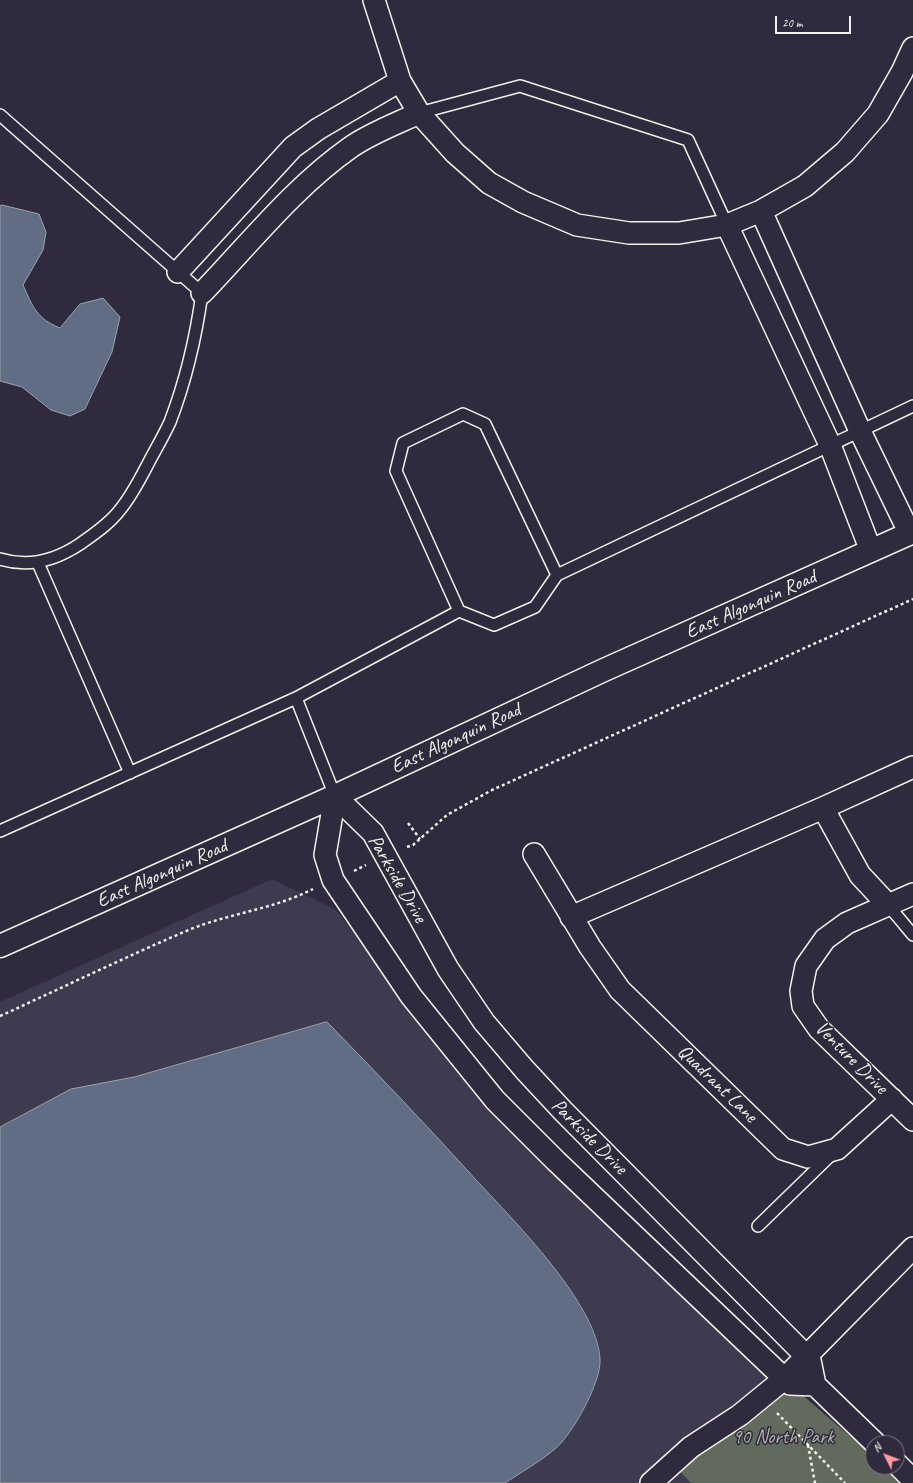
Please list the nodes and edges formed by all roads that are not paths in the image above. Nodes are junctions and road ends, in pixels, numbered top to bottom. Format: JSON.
{"nodes":[{"id":1,"x":374,"y":0,"type":"edge"},
{"id":2,"x":913,"y":48,"type":"edge"},
{"id":3,"x":400,"y":81,"type":"junction"},
{"id":4,"x":419,"y":113,"type":"junction"},
{"id":5,"x":0,"y":115,"type":"edge"},
{"id":6,"x":761,"y":211,"type":"junction"},
{"id":7,"x":727,"y":225,"type":"junction"},
{"id":8,"x":178,"y":272,"type":"junction"},
{"id":9,"x":202,"y":293,"type":"junction"},
{"id":10,"x":913,"y":406,"type":"edge"},
{"id":11,"x":860,"y":432,"type":"junction"},
{"id":12,"x":830,"y":445,"type":"junction"},
{"id":13,"x":911,"y":533,"type":"edge"},
{"id":14,"x":871,"y":551,"type":"junction"},
{"id":15,"x":0,"y":559,"type":"edge"},
{"id":16,"x":38,"y":563,"type":"junction"},
{"id":17,"x":557,"y":575,"type":"junction"},
{"id":18,"x":459,"y":611,"type":"junction"},
{"id":19,"x":296,"y":698,"type":"junction"},
{"id":20,"x":913,"y":767,"type":"edge"},
{"id":21,"x":130,"y":773,"type":"junction"},
{"id":22,"x":335,"y":796,"type":"junction"},
{"id":23,"x":823,"y":808,"type":"junction"},
{"id":24,"x":0,"y":831,"type":"edge"},
{"id":25,"x":534,"y":854,"type":"dead end"},
{"id":26,"x":913,"y":894,"type":"edge"},
{"id":27,"x":888,"y":905,"type":"junction"},
{"id":28,"x":571,"y":917,"type":"junction"},
{"id":29,"x":913,"y":935,"type":"edge"},
{"id":30,"x":0,"y":946,"type":"edge"},
{"id":31,"x":892,"y":1099,"type":"junction"},
{"id":32,"x":913,"y":1120,"type":"edge"},
{"id":33,"x":837,"y":1149,"type":"junction"},
{"id":34,"x":758,"y":1226,"type":"dead end"},
{"id":35,"x":913,"y":1248,"type":"edge"},
{"id":36,"x":807,"y":1356,"type":"junction"},
{"id":37,"x":784,"y":1379,"type":"junction"},
{"id":38,"x":815,"y":1385,"type":"junction"},
{"id":39,"x":867,"y":1435,"type":"edge"},
{"id":40,"x":905,"y":1472,"type":"edge"},
{"id":41,"x":913,"y":1480,"type":"edge"},
{"id":42,"x":651,"y":1483,"type":"edge"}],
"edges":[{"from":1,"to":3,"type":"street"},
{"from":2,"to":6,"type":"street"},
{"from":3,"to":4,"type":"street"},
{"from":3,"to":8,"type":"street"},
{"from":4,"to":7,"type":"street"},
{"from":4,"to":7,"type":"lane"},
{"from":4,"to":9,"type":"street"},
{"from":5,"to":8,"type":"lane"},
{"from":6,"to":7,"type":"street"},
{"from":6,"to":11,"type":"street"},
{"from":7,"to":12,"type":"street"},
{"from":8,"to":9,"type":"lane"},
{"from":9,"to":16,"type":"lane"},
{"from":10,"to":11,"type":"lane"},
{"from":11,"to":12,"type":"lane"},
{"from":11,"to":13,"type":"street"},
{"from":12,"to":14,"type":"street"},
{"from":12,"to":17,"type":"lane"},
{"from":13,"to":14,"type":"main road","name":"East Algonquin Road"},
{"from":14,"to":22,"type":"main road","name":"East Algonquin Road"},
{"from":15,"to":16,"type":"lane"},
{"from":16,"to":21,"type":"lane"},
{"from":17,"to":18,"type":"lane"},
{"from":17,"to":18,"type":"lane"},
{"from":18,"to":19,"type":"lane"},
{"from":19,"to":21,"type":"lane"},
{"from":19,"to":22,"type":"lane"},
{"from":20,"to":23,"type":"street"},
{"from":21,"to":24,"type":"lane"},
{"from":22,"to":30,"type":"main road","name":"East Algonquin Road"},
{"from":22,"to":36,"type":"street","name":"Parkside Drive"},
{"from":22,"to":37,"type":"street","name":"Parkside Drive"},
{"from":23,"to":27,"type":"street"},
{"from":23,"to":28,"type":"street"},
{"from":25,"to":28,"type":"street","name":"Quadrant Lane"},
{"from":26,"to":27,"type":"street"},
{"from":27,"to":29,"type":"lane"},
{"from":27,"to":31,"type":"street","name":"Venture Drive"},
{"from":28,"to":33,"type":"street","name":"Quadrant Lane"},
{"from":31,"to":32,"type":"street","name":"Venture Drive"},
{"from":31,"to":33,"type":"street","name":"Quadrant Lane"},
{"from":33,"to":34,"type":"lane"},
{"from":35,"to":36,"type":"street"},
{"from":36,"to":37,"type":"street"},
{"from":36,"to":38,"type":"street","name":"Parkside Drive"},
{"from":37,"to":38,"type":"street"},
{"from":37,"to":42,"type":"street"},
{"from":38,"to":39,"type":"street"},
{"from":40,"to":41,"type":"street"}]}
